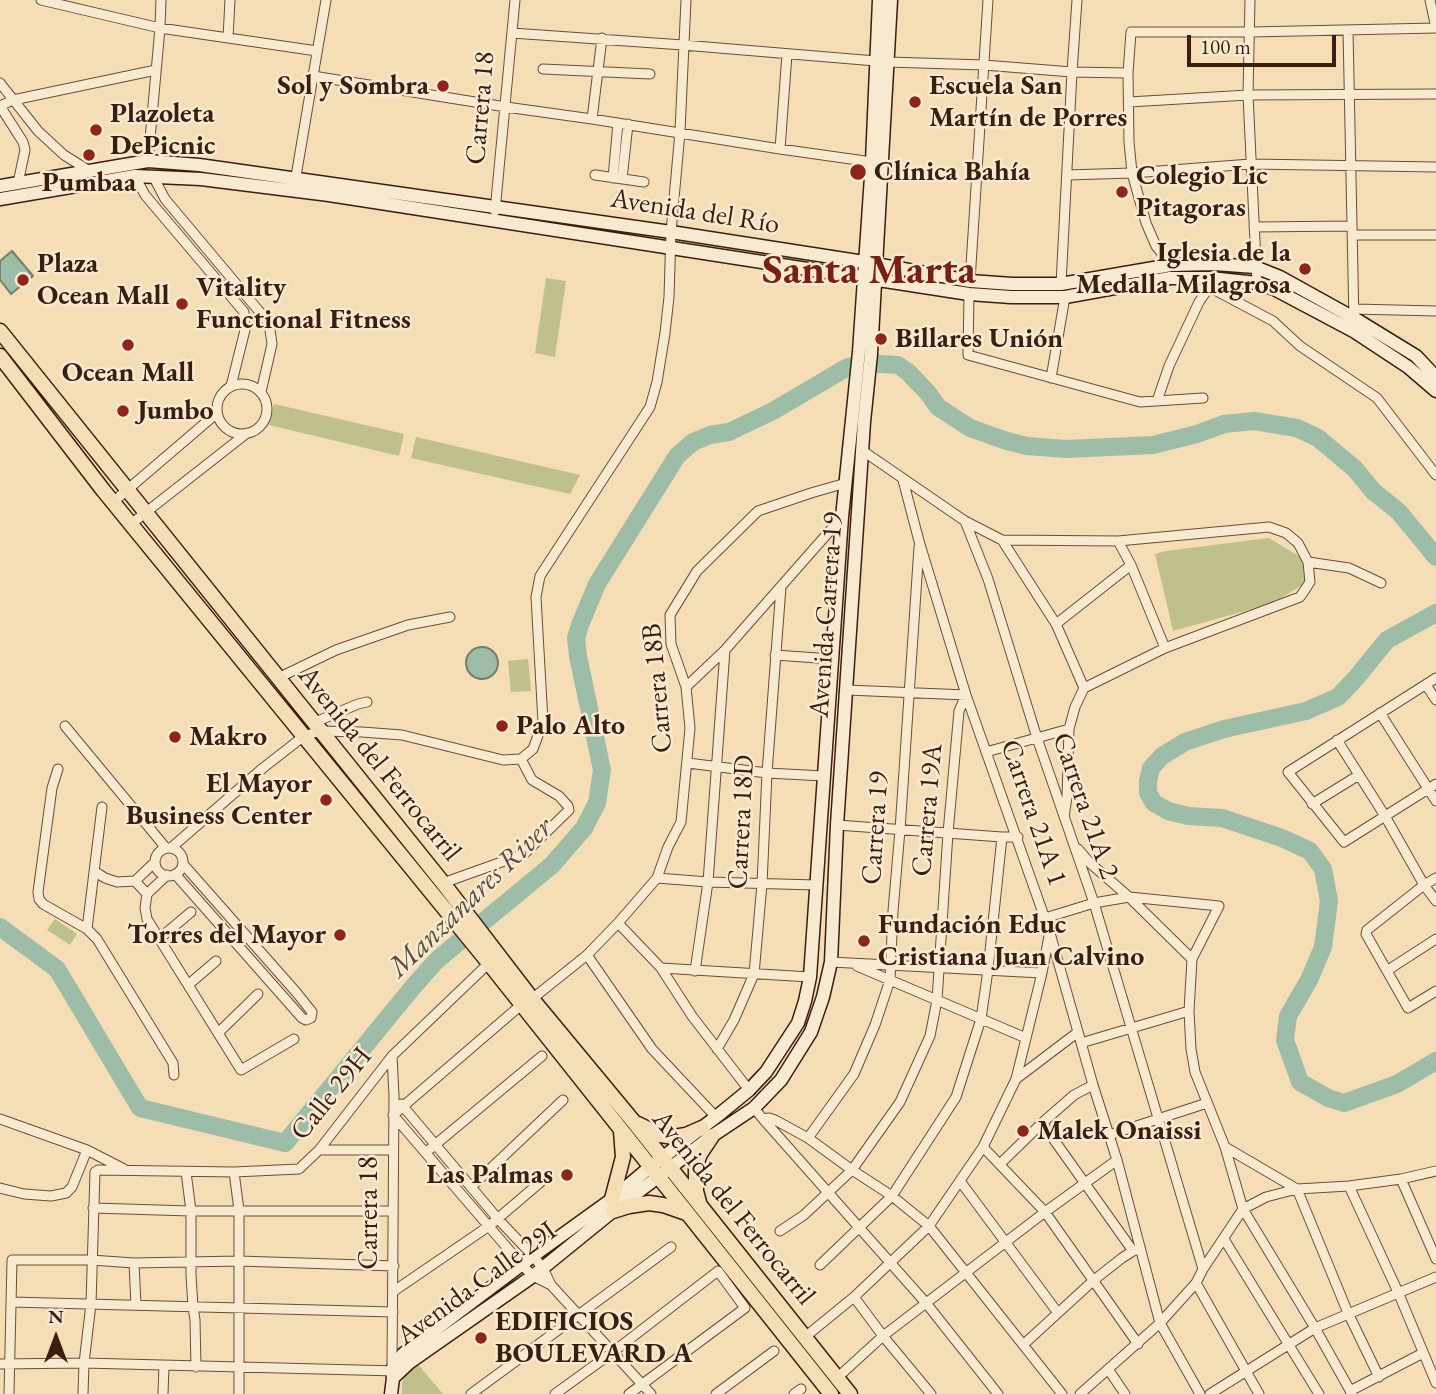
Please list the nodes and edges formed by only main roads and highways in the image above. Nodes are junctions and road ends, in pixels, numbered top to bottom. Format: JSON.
{"nodes":[{"id":1,"x":880,"y":0,"type":"edge"},
{"id":2,"x":891,"y":0,"type":"edge"},
{"id":3,"x":882,"y":62,"type":"junction"},
{"id":4,"x":295,"y":184,"type":"junction"},
{"id":5,"x":0,"y":186,"type":"edge"},
{"id":6,"x":0,"y":199,"type":"edge"},
{"id":7,"x":495,"y":213,"type":"junction"},
{"id":8,"x":870,"y":271,"type":"junction"},
{"id":9,"x":1063,"y":291,"type":"junction"},
{"id":10,"x":0,"y":331,"type":"edge"},
{"id":11,"x":0,"y":356,"type":"edge"},
{"id":12,"x":1436,"y":377,"type":"edge"},
{"id":13,"x":1436,"y":391,"type":"edge"},
{"id":14,"x":858,"y":422,"type":"junction"},
{"id":15,"x":489,"y":958,"type":"junction"},
{"id":16,"x":526,"y":1002,"type":"junction"},
{"id":17,"x":633,"y":1121,"type":"junction"},
{"id":18,"x":621,"y":1131,"type":"junction"},
{"id":19,"x":707,"y":1132,"type":"junction"},
{"id":20,"x":667,"y":1164,"type":"junction"},
{"id":21,"x":654,"y":1173,"type":"junction"},
{"id":22,"x":613,"y":1205,"type":"junction"},
{"id":23,"x":694,"y":1210,"type":"junction"},
{"id":24,"x":395,"y":1373,"type":"junction"},
{"id":25,"x":391,"y":1394,"type":"edge"},
{"id":26,"x":831,"y":1394,"type":"edge"},
{"id":27,"x":850,"y":1394,"type":"edge"}],
"edges":[{"from":1,"to":3,"type":"main road","name":"Avenida Carrera 19"},
{"from":2,"to":3,"type":"main road","name":"Avenida Carrera 19"},
{"from":3,"to":8,"type":"main road","name":"Avenida Carrera 19"},
{"from":3,"to":8,"type":"main road","name":"Avenida Carrera 19"},
{"from":4,"to":5,"type":"main road","name":"Avenida del Río"},
{"from":4,"to":6,"type":"main road","name":"Avenida del Río"},
{"from":4,"to":7,"type":"main road","name":"Avenida del Río"},
{"from":7,"to":8,"type":"main road","name":"Avenida del Río"},
{"from":7,"to":8,"type":"main road","name":"Avenida del Río"},
{"from":8,"to":9,"type":"main road","name":"Avenida del Río"},
{"from":8,"to":14,"type":"main road","name":"Avenida Carrera 19"},
{"from":9,"to":12,"type":"main road","name":"Avenida del Río"},
{"from":9,"to":13,"type":"main road","name":"Avenida del Río"},
{"from":10,"to":15,"type":"main road","name":"Avenida del Ferrocarril"},
{"from":11,"to":15,"type":"main road","name":"Avenida del Ferrocarril"},
{"from":14,"to":19,"type":"main road","name":"Avenida Carrera 19"},
{"from":14,"to":19,"type":"main road","name":"Avenida Carrera 19"},
{"from":15,"to":16,"type":"main road","name":"Avenida del Ferrocarril"},
{"from":16,"to":17,"type":"main road","name":"Avenida del Ferrocarril"},
{"from":16,"to":18,"type":"main road","name":"Avenida del Ferrocarril"},
{"from":17,"to":19,"type":"main road"},
{"from":17,"to":20,"type":"main road","name":"Avenida del Ferrocarril"},
{"from":18,"to":21,"type":"main road","name":"Avenida del Ferrocarril"},
{"from":18,"to":22,"type":"main road"},
{"from":19,"to":20,"type":"main road","name":"Avenida Carrera 19"},
{"from":19,"to":23,"type":"main road"},
{"from":20,"to":21,"type":"main road","name":"Avenida Calle 29I"},
{"from":20,"to":23,"type":"main road","name":"Avenida del Ferrocarril"},
{"from":21,"to":22,"type":"main road","name":"Avenida Calle 29I"},
{"from":21,"to":23,"type":"main road","name":"Avenida del Ferrocarril"},
{"from":22,"to":23,"type":"main road"},
{"from":22,"to":24,"type":"main road","name":"Avenida Calle 29I"},
{"from":22,"to":24,"type":"main road","name":"Avenida Calle 29I"},
{"from":23,"to":26,"type":"main road","name":"Avenida del Ferrocarril"},
{"from":23,"to":27,"type":"main road","name":"Avenida del Ferrocarril"},
{"from":24,"to":25,"type":"main road","name":"Carrera 18"}]}
